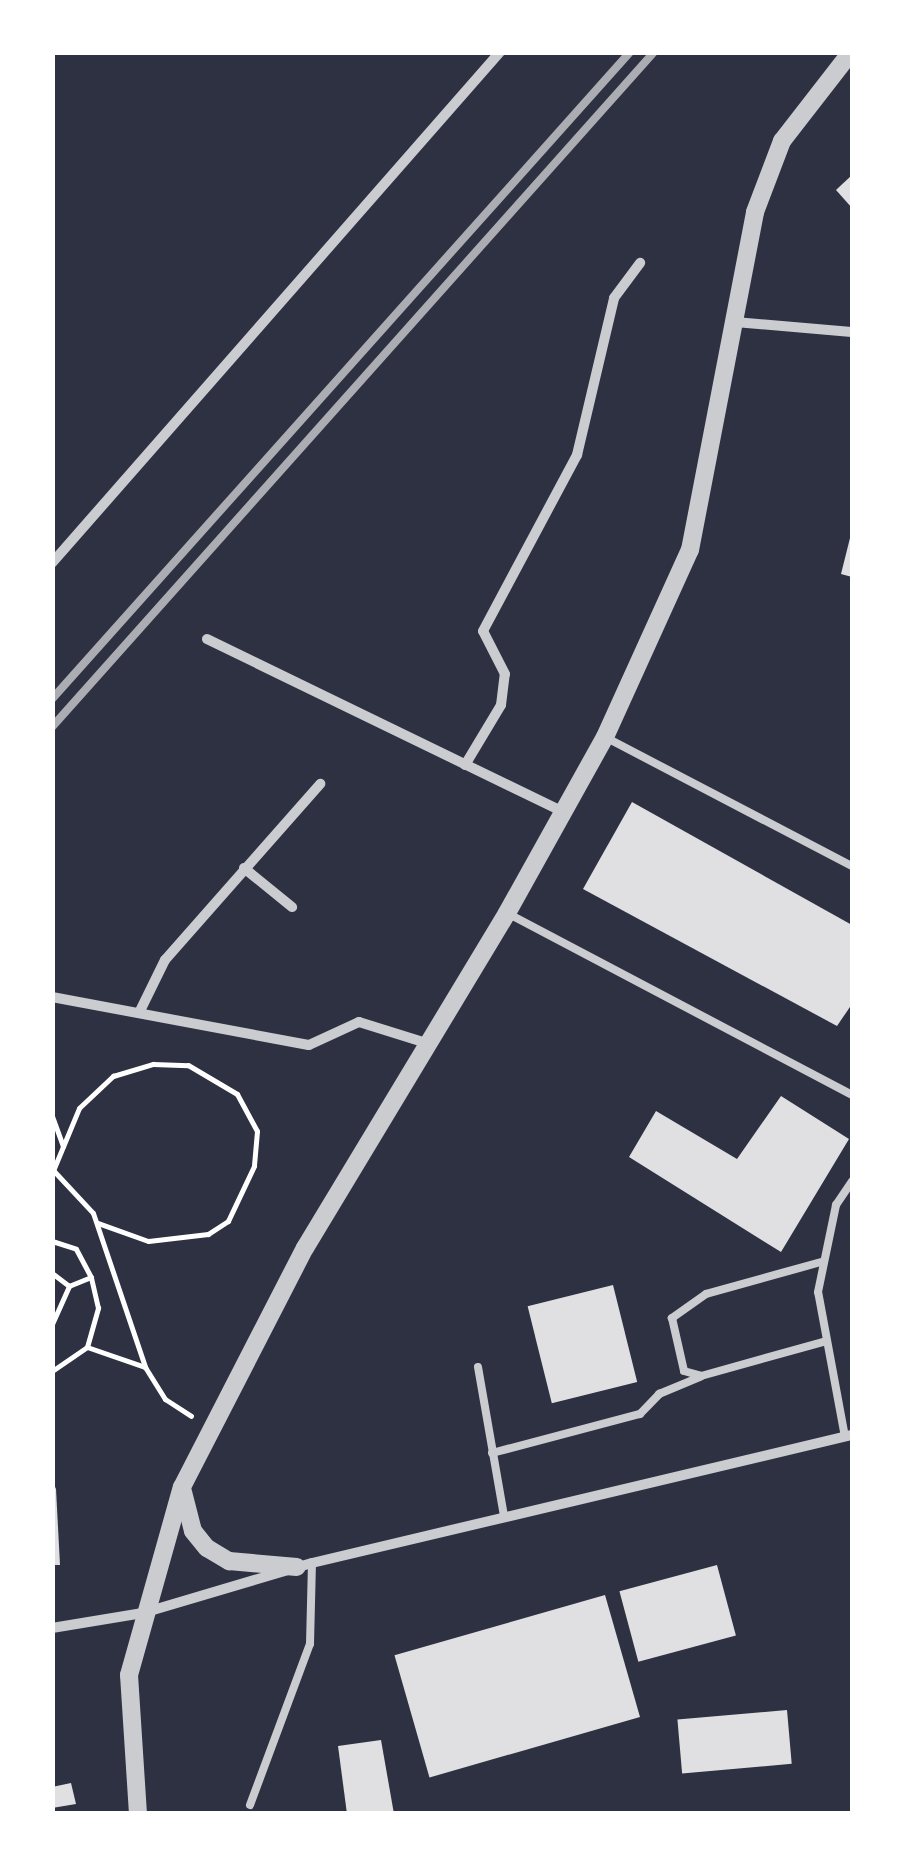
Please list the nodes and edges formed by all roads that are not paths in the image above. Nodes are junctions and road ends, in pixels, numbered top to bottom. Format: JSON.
{"nodes":[{"id":1,"x":500,"y":52,"type":"edge"},
{"id":2,"x":850,"y":52,"type":"edge"},
{"id":3,"x":640,"y":263,"type":"dead end"},
{"id":4,"x":735,"y":322,"type":"junction"},
{"id":5,"x":852,"y":332,"type":"edge"},
{"id":6,"x":52,"y":563,"type":"edge"},
{"id":7,"x":207,"y":639,"type":"dead end"},
{"id":8,"x":605,"y":737,"type":"junction"},
{"id":9,"x":464,"y":765,"type":"junction"},
{"id":10,"x":320,"y":784,"type":"dead end"},
{"id":11,"x":562,"y":811,"type":"junction"},
{"id":12,"x":852,"y":866,"type":"edge"},
{"id":13,"x":244,"y":868,"type":"junction"},
{"id":14,"x":292,"y":907,"type":"dead end"},
{"id":15,"x":508,"y":914,"type":"junction"},
{"id":16,"x":52,"y":998,"type":"edge"},
{"id":17,"x":139,"y":1013,"type":"junction"},
{"id":18,"x":429,"y":1045,"type":"junction"},
{"id":19,"x":852,"y":1095,"type":"edge"},
{"id":20,"x":852,"y":1181,"type":"edge"},
{"id":21,"x":821,"y":1262,"type":"junction"},
{"id":22,"x":826,"y":1340,"type":"junction"},
{"id":23,"x":478,"y":1367,"type":"dead end"},
{"id":24,"x":702,"y":1376,"type":"junction"},
{"id":25,"x":849,"y":1436,"type":"edge"},
{"id":26,"x":492,"y":1453,"type":"junction"},
{"id":27,"x":182,"y":1487,"type":"junction"},
{"id":28,"x":504,"y":1516,"type":"junction"},
{"id":29,"x":304,"y":1565,"type":"junction"},
{"id":30,"x":143,"y":1613,"type":"junction"},
{"id":31,"x":52,"y":1628,"type":"edge"},
{"id":32,"x":250,"y":1805,"type":"dead end"},
{"id":33,"x":138,"y":1814,"type":"edge"}],
"edges":[{"from":1,"to":6,"type":"street"},
{"from":2,"to":4,"type":"street"},
{"from":3,"to":9,"type":"street"},
{"from":4,"to":5,"type":"street"},
{"from":4,"to":8,"type":"street"},
{"from":7,"to":9,"type":"street"},
{"from":8,"to":11,"type":"street"},
{"from":8,"to":12,"type":"lane"},
{"from":9,"to":11,"type":"street"},
{"from":10,"to":13,"type":"street"},
{"from":11,"to":15,"type":"street"},
{"from":13,"to":14,"type":"street"},
{"from":13,"to":17,"type":"street"},
{"from":15,"to":18,"type":"street"},
{"from":15,"to":19,"type":"lane"},
{"from":16,"to":17,"type":"street"},
{"from":17,"to":18,"type":"street"},
{"from":18,"to":27,"type":"street"},
{"from":20,"to":21,"type":"lane"},
{"from":21,"to":22,"type":"lane"},
{"from":21,"to":24,"type":"lane"},
{"from":22,"to":24,"type":"lane"},
{"from":22,"to":25,"type":"lane"},
{"from":23,"to":26,"type":"lane"},
{"from":24,"to":26,"type":"lane"},
{"from":25,"to":28,"type":"street"},
{"from":26,"to":28,"type":"lane"},
{"from":27,"to":29,"type":"street"},
{"from":27,"to":30,"type":"street"},
{"from":28,"to":29,"type":"street"},
{"from":29,"to":30,"type":"street"},
{"from":29,"to":32,"type":"lane"},
{"from":30,"to":31,"type":"street"},
{"from":30,"to":33,"type":"street"}]}
